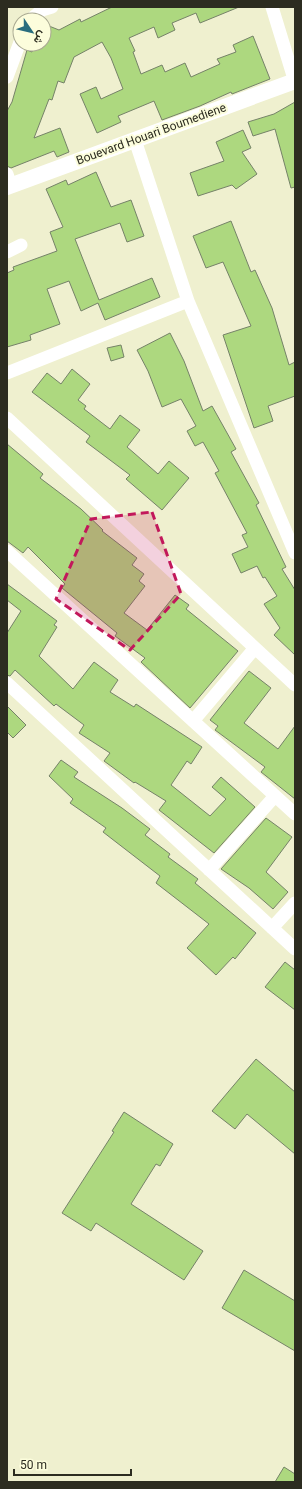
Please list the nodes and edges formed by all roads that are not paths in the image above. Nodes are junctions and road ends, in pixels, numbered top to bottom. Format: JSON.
{"nodes":[{"id":1,"x":52,"y":7,"type":"edge"},
{"id":2,"x":272,"y":7,"type":"edge"},
{"id":3,"x":40,"y":12,"type":"edge"},
{"id":4,"x":16,"y":52,"type":"edge"},
{"id":5,"x":7,"y":77,"type":"edge"},
{"id":6,"x":295,"y":81,"type":"edge"},
{"id":7,"x":135,"y":140,"type":"junction"},
{"id":8,"x":8,"y":183,"type":"edge"},
{"id":9,"x":21,"y":245,"type":"dead end"},
{"id":10,"x":7,"y":252,"type":"edge"},
{"id":11,"x":188,"y":301,"type":"junction"},
{"id":12,"x":7,"y":373,"type":"edge"},
{"id":13,"x":7,"y":418,"type":"edge"},
{"id":14,"x":7,"y":551,"type":"edge"},
{"id":15,"x":295,"y":553,"type":"edge"},
{"id":16,"x":255,"y":648,"type":"junction"},
{"id":17,"x":7,"y":683,"type":"edge"},
{"id":18,"x":295,"y":685,"type":"edge"},
{"id":19,"x":193,"y":721,"type":"junction"},
{"id":20,"x":275,"y":796,"type":"junction"},
{"id":21,"x":295,"y":814,"type":"edge"},
{"id":22,"x":210,"y":870,"type":"junction"},
{"id":23,"x":295,"y":903,"type":"edge"},
{"id":24,"x":272,"y":928,"type":"junction"},
{"id":25,"x":295,"y":948,"type":"edge"}],
"edges":[{"from":1,"to":3,"type":"street"},
{"from":2,"to":6,"type":"street"},
{"from":4,"to":5,"type":"street"},
{"from":6,"to":7,"type":"street","name":"Bouevard Houari Boumediene"},
{"from":7,"to":8,"type":"street","name":"Bouevard Houari Boumediene"},
{"from":7,"to":11,"type":"street"},
{"from":9,"to":10,"type":"street"},
{"from":11,"to":12,"type":"street"},
{"from":11,"to":15,"type":"street"},
{"from":13,"to":16,"type":"street"},
{"from":14,"to":19,"type":"street"},
{"from":16,"to":18,"type":"street"},
{"from":16,"to":19,"type":"street"},
{"from":17,"to":22,"type":"street"},
{"from":19,"to":20,"type":"street"},
{"from":20,"to":21,"type":"street"},
{"from":20,"to":22,"type":"street"},
{"from":22,"to":24,"type":"street"},
{"from":23,"to":24,"type":"street"},
{"from":24,"to":25,"type":"street"}]}
